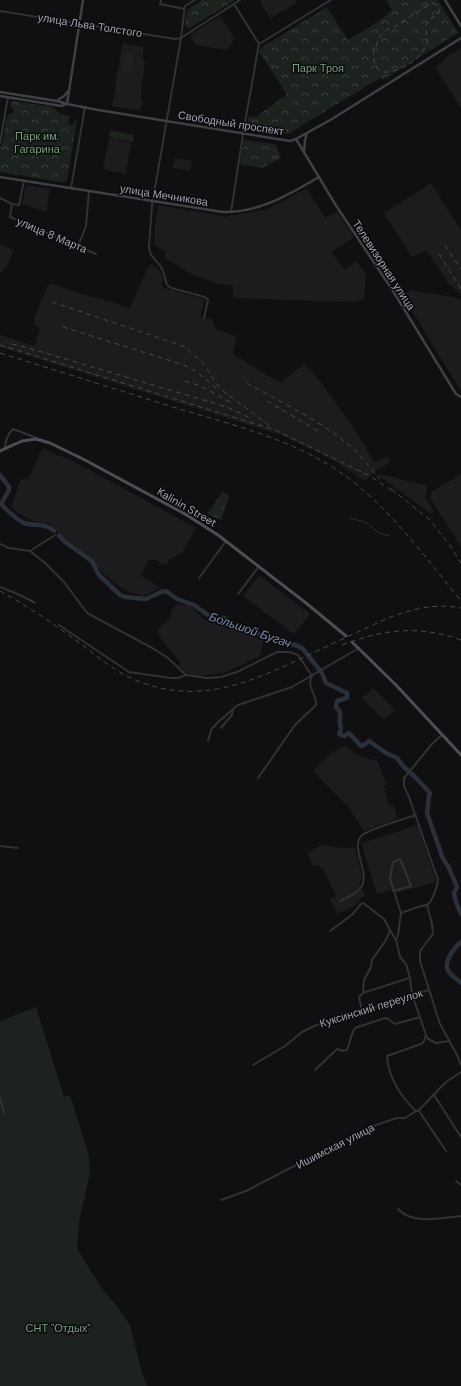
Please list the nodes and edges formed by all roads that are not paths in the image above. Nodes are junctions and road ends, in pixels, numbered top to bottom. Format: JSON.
{"nodes":[{"id":1,"x":83,"y":0,"type":"edge"},
{"id":2,"x":161,"y":0,"type":"edge"},
{"id":3,"x":195,"y":0,"type":"edge"},
{"id":4,"x":240,"y":0,"type":"edge"},
{"id":5,"x":324,"y":0,"type":"edge"},
{"id":6,"x":331,"y":0,"type":"edge"},
{"id":7,"x":445,"y":0,"type":"edge"},
{"id":8,"x":326,"y":3,"type":"junction"},
{"id":9,"x":234,"y":4,"type":"junction"},
{"id":10,"x":184,"y":10,"type":"junction"},
{"id":11,"x":0,"y":11,"type":"edge"},
{"id":12,"x":79,"y":23,"type":"junction"},
{"id":13,"x":461,"y":26,"type":"edge"},
{"id":14,"x":181,"y":38,"type":"junction"},
{"id":15,"x":461,"y":38,"type":"edge"},
{"id":16,"x":259,"y":44,"type":"junction"},
{"id":17,"x":69,"y":90,"type":"junction"},
{"id":18,"x":0,"y":92,"type":"edge"},
{"id":19,"x":8,"y":95,"type":"junction"},
{"id":20,"x":0,"y":96,"type":"edge"},
{"id":21,"x":57,"y":101,"type":"junction"},
{"id":22,"x":67,"y":104,"type":"junction"},
{"id":23,"x":85,"y":107,"type":"junction"},
{"id":24,"x":166,"y":121,"type":"junction"},
{"id":25,"x":307,"y":133,"type":"junction"},
{"id":26,"x":243,"y":134,"type":"junction"},
{"id":27,"x":296,"y":139,"type":"junction"},
{"id":28,"x":0,"y":143,"type":"edge"},
{"id":29,"x":304,"y":152,"type":"junction"},
{"id":30,"x":0,"y":177,"type":"edge"},
{"id":31,"x":320,"y":177,"type":"junction"},
{"id":32,"x":24,"y":181,"type":"junction"},
{"id":33,"x":71,"y":188,"type":"junction"},
{"id":34,"x":89,"y":191,"type":"junction"},
{"id":35,"x":0,"y":198,"type":"edge"},
{"id":36,"x":153,"y":201,"type":"junction"},
{"id":37,"x":12,"y":204,"type":"junction"},
{"id":38,"x":231,"y":212,"type":"junction"},
{"id":39,"x":78,"y":246,"type":"junction"},
{"id":40,"x":96,"y":254,"type":"dead end"},
{"id":41,"x":204,"y":318,"type":"dead end"},
{"id":42,"x":461,"y":397,"type":"edge"},
{"id":43,"x":42,"y":440,"type":"junction"},
{"id":44,"x":5,"y":449,"type":"junction"},
{"id":45,"x":0,"y":451,"type":"edge"},
{"id":46,"x":54,"y":535,"type":"dead end"},
{"id":47,"x":226,"y":541,"type":"junction"},
{"id":48,"x":0,"y":544,"type":"edge"},
{"id":49,"x":30,"y":552,"type":"junction"},
{"id":50,"x":259,"y":566,"type":"junction"},
{"id":51,"x":199,"y":578,"type":"dead end"},
{"id":52,"x":0,"y":587,"type":"edge"},
{"id":53,"x":238,"y":594,"type":"dead end"},
{"id":54,"x":36,"y":603,"type":"dead end"},
{"id":55,"x":60,"y":625,"type":"dead end"},
{"id":56,"x":359,"y":648,"type":"junction"},
{"id":57,"x":186,"y":675,"type":"junction"},
{"id":58,"x":312,"y":676,"type":"junction"},
{"id":59,"x":233,"y":708,"type":"junction"},
{"id":60,"x":221,"y":728,"type":"dead end"},
{"id":61,"x":443,"y":735,"type":"junction"},
{"id":62,"x":208,"y":741,"type":"dead end"},
{"id":63,"x":461,"y":755,"type":"edge"},
{"id":64,"x":258,"y":778,"type":"dead end"},
{"id":65,"x":416,"y":815,"type":"junction"},
{"id":66,"x":0,"y":846,"type":"edge"},
{"id":67,"x":18,"y":848,"type":"dead end"},
{"id":68,"x":393,"y":891,"type":"junction"},
{"id":69,"x":340,"y":901,"type":"dead end"},
{"id":70,"x":427,"y":905,"type":"junction"},
{"id":71,"x":401,"y":913,"type":"junction"},
{"id":72,"x":390,"y":930,"type":"junction"},
{"id":73,"x":330,"y":931,"type":"dead end"},
{"id":74,"x":396,"y":940,"type":"junction"},
{"id":75,"x":410,"y":978,"type":"junction"},
{"id":76,"x":429,"y":990,"type":"junction"},
{"id":77,"x":363,"y":993,"type":"junction"},
{"id":78,"x":412,"y":994,"type":"junction"},
{"id":79,"x":362,"y":1011,"type":"junction"},
{"id":80,"x":420,"y":1017,"type":"junction"},
{"id":81,"x":426,"y":1034,"type":"junction"},
{"id":82,"x":449,"y":1041,"type":"junction"},
{"id":83,"x":461,"y":1054,"type":"edge"},
{"id":84,"x":457,"y":1055,"type":"junction"},
{"id":85,"x":253,"y":1065,"type":"dead end"},
{"id":86,"x":461,"y":1065,"type":"edge"},
{"id":87,"x":315,"y":1070,"type":"dead end"},
{"id":88,"x":461,"y":1072,"type":"edge"},
{"id":89,"x":434,"y":1095,"type":"junction"},
{"id":90,"x":0,"y":1098,"type":"edge"},
{"id":91,"x":417,"y":1111,"type":"junction"},
{"id":92,"x":4,"y":1113,"type":"dead end"},
{"id":93,"x":461,"y":1137,"type":"edge"},
{"id":94,"x":446,"y":1151,"type":"dead end"},
{"id":95,"x":456,"y":1181,"type":"dead end"},
{"id":96,"x":461,"y":1185,"type":"edge"},
{"id":97,"x":221,"y":1200,"type":"dead end"},
{"id":98,"x":398,"y":1209,"type":"dead end"},
{"id":99,"x":461,"y":1216,"type":"edge"}],
"edges":[{"from":1,"to":12,"type":"main road"},
{"from":2,"to":10,"type":"street"},
{"from":3,"to":10,"type":"street"},
{"from":4,"to":9,"type":"street"},
{"from":5,"to":8,"type":"street"},
{"from":6,"to":8,"type":"street"},
{"from":7,"to":13,"type":"main road"},
{"from":8,"to":16,"type":"street"},
{"from":9,"to":14,"type":"street"},
{"from":9,"to":16,"type":"street"},
{"from":10,"to":14,"type":"street"},
{"from":11,"to":12,"type":"street","name":"улица Льва Толстого"},
{"from":12,"to":14,"type":"street","name":"улица Льва Толстого"},
{"from":12,"to":17,"type":"main road"},
{"from":14,"to":24,"type":"street"},
{"from":15,"to":25,"type":"main road","name":"Свободный проспект"},
{"from":16,"to":26,"type":"street"},
{"from":17,"to":21,"type":"main road"},
{"from":17,"to":22,"type":"main road"},
{"from":18,"to":19,"type":"main road","name":"Свободный проспект"},
{"from":19,"to":20,"type":"main road","name":"Свободный проспект"},
{"from":19,"to":21,"type":"main road","name":"Свободный проспект"},
{"from":19,"to":22,"type":"main road","name":"Свободный проспект"},
{"from":19,"to":28,"type":"street"},
{"from":21,"to":22,"type":"main road","name":"Свободный проспект"},
{"from":22,"to":23,"type":"main road","name":"Свободный проспект"},
{"from":23,"to":24,"type":"main road","name":"Свободный проспект"},
{"from":23,"to":33,"type":"street"},
{"from":24,"to":26,"type":"main road","name":"Свободный проспект"},
{"from":24,"to":36,"type":"street"},
{"from":25,"to":27,"type":"main road","name":"Свободный проспект"},
{"from":25,"to":29,"type":"main road"},
{"from":26,"to":27,"type":"main road","name":"Свободный проспект"},
{"from":26,"to":38,"type":"street"},
{"from":27,"to":29,"type":"main road","name":"Телевизорная улица"},
{"from":29,"to":31,"type":"main road","name":"Телевизорная улица"},
{"from":30,"to":32,"type":"main road","name":"улица Мечникова"},
{"from":31,"to":38,"type":"main road","name":"улица Мечникова"},
{"from":31,"to":42,"type":"main road","name":"Телевизорная улица"},
{"from":32,"to":33,"type":"main road","name":"улица Мечникова"},
{"from":32,"to":37,"type":"street"},
{"from":33,"to":34,"type":"main road","name":"улица Мечникова"},
{"from":34,"to":36,"type":"main road","name":"улица Мечникова"},
{"from":34,"to":39,"type":"street"},
{"from":35,"to":37,"type":"street","name":"улица 8 Марта"},
{"from":36,"to":38,"type":"main road","name":"улица Мечникова"},
{"from":36,"to":41,"type":"street"},
{"from":37,"to":39,"type":"street","name":"улица 8 Марта"},
{"from":39,"to":40,"type":"street","name":"улица 8 Марта"},
{"from":43,"to":44,"type":"main road","name":"Kalinin Street"},
{"from":43,"to":44,"type":"street"},
{"from":43,"to":47,"type":"main road","name":"Kalinin Street"},
{"from":44,"to":45,"type":"main road","name":"Kalinin Street"},
{"from":46,"to":49,"type":"street"},
{"from":47,"to":50,"type":"main road","name":"Kalinin Street"},
{"from":47,"to":51,"type":"street"},
{"from":48,"to":49,"type":"street"},
{"from":49,"to":57,"type":"street"},
{"from":50,"to":53,"type":"street"},
{"from":50,"to":56,"type":"main road","name":"Kalinin Street"},
{"from":52,"to":54,"type":"street"},
{"from":55,"to":57,"type":"street"},
{"from":56,"to":58,"type":"street"},
{"from":56,"to":61,"type":"main road","name":"Kalinin Street"},
{"from":57,"to":58,"type":"street"},
{"from":58,"to":59,"type":"street"},
{"from":58,"to":64,"type":"street"},
{"from":59,"to":60,"type":"street"},
{"from":59,"to":62,"type":"street"},
{"from":61,"to":63,"type":"main road","name":"Kalinin Street"},
{"from":61,"to":65,"type":"street"},
{"from":65,"to":69,"type":"street"},
{"from":65,"to":70,"type":"street"},
{"from":66,"to":67,"type":"street"},
{"from":68,"to":68,"type":"street"},
{"from":68,"to":71,"type":"street"},
{"from":70,"to":71,"type":"street"},
{"from":70,"to":76,"type":"street"},
{"from":71,"to":74,"type":"street"},
{"from":72,"to":73,"type":"street"},
{"from":72,"to":74,"type":"street"},
{"from":72,"to":77,"type":"street"},
{"from":74,"to":75,"type":"street"},
{"from":75,"to":77,"type":"street"},
{"from":75,"to":78,"type":"street"},
{"from":76,"to":78,"type":"street","name":"Куксинский переулок"},
{"from":76,"to":82,"type":"street"},
{"from":77,"to":79,"type":"street"},
{"from":78,"to":79,"type":"street","name":"Куксинский переулок"},
{"from":78,"to":80,"type":"street"},
{"from":79,"to":85,"type":"street","name":"Куксинский переулок"},
{"from":80,"to":81,"type":"street"},
{"from":80,"to":87,"type":"street"},
{"from":81,"to":82,"type":"street"},
{"from":81,"to":91,"type":"street"},
{"from":82,"to":84,"type":"street"},
{"from":83,"to":84,"type":"street"},
{"from":84,"to":86,"type":"street"},
{"from":88,"to":89,"type":"street","name":"Ишимская улица"},
{"from":89,"to":91,"type":"street","name":"Ишимская улица"},
{"from":89,"to":93,"type":"street"},
{"from":90,"to":92,"type":"street"},
{"from":91,"to":94,"type":"street"},
{"from":91,"to":97,"type":"street","name":"Ишимская улица"},
{"from":95,"to":96,"type":"street"},
{"from":98,"to":99,"type":"street"}]}
